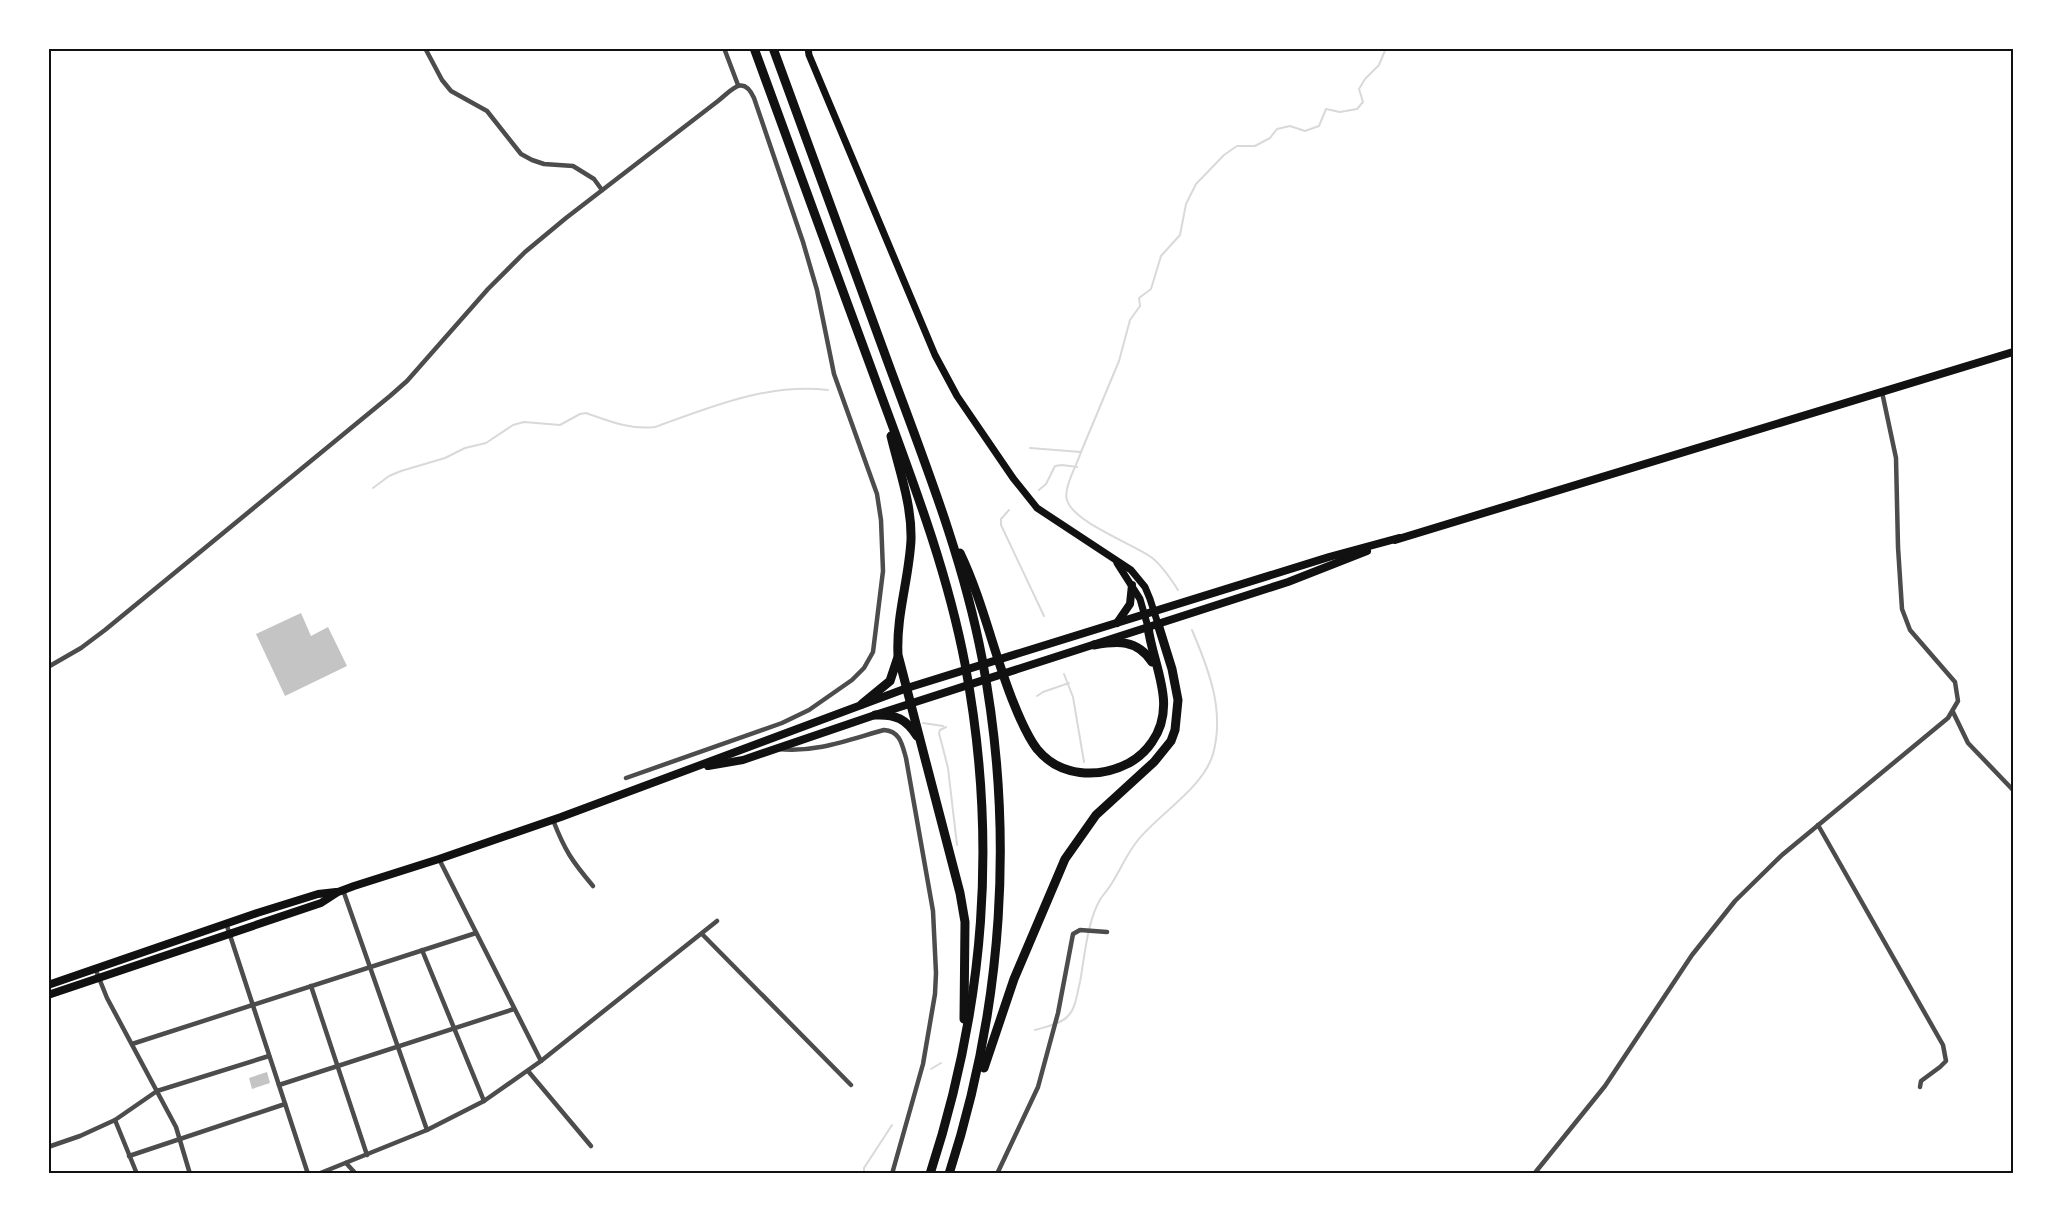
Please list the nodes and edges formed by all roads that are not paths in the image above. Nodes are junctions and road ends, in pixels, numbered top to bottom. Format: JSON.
{"nodes":[{"id":1,"x":425,"y":48,"type":"edge"},
{"id":2,"x":724,"y":48,"type":"edge"},
{"id":3,"x":754,"y":48,"type":"edge"},
{"id":4,"x":773,"y":48,"type":"edge"},
{"id":5,"x":808,"y":48,"type":"edge"},
{"id":6,"x":738,"y":86,"type":"junction"},
{"id":7,"x":602,"y":190,"type":"junction"},
{"id":8,"x":2013,"y":352,"type":"edge"},
{"id":9,"x":1882,"y":392,"type":"junction"},
{"id":10,"x":884,"y":404,"type":"junction"},
{"id":11,"x":948,"y":530,"type":"junction"},
{"id":12,"x":1399,"y":538,"type":"junction"},
{"id":13,"x":1116,"y":560,"type":"junction"},
{"id":14,"x":1132,"y":585,"type":"junction"},
{"id":15,"x":1154,"y":611,"type":"junction"},
{"id":16,"x":1144,"y":614,"type":"junction"},
{"id":17,"x":1117,"y":623,"type":"junction"},
{"id":18,"x":1158,"y":624,"type":"junction"},
{"id":19,"x":1148,"y":627,"type":"junction"},
{"id":20,"x":1094,"y":645,"type":"junction"},
{"id":21,"x":898,"y":655,"type":"junction"},
{"id":22,"x":48,"y":668,"type":"edge"},
{"id":23,"x":1156,"y":668,"type":"junction"},
{"id":24,"x":907,"y":688,"type":"junction"},
{"id":25,"x":862,"y":704,"type":"junction"},
{"id":26,"x":912,"y":704,"type":"junction"},
{"id":27,"x":1953,"y":712,"type":"junction"},
{"id":28,"x":875,"y":716,"type":"junction"},
{"id":29,"x":920,"y":741,"type":"junction"},
{"id":30,"x":775,"y":749,"type":"junction"},
{"id":31,"x":696,"y":768,"type":"junction"},
{"id":32,"x":626,"y":778,"type":"dead end"},
{"id":33,"x":2013,"y":790,"type":"edge"},
{"id":34,"x":553,"y":820,"type":"junction"},
{"id":35,"x":1818,"y":825,"type":"junction"},
{"id":36,"x":439,"y":859,"type":"junction"},
{"id":37,"x":593,"y":886,"type":"dead end"},
{"id":38,"x":340,"y":891,"type":"junction"},
{"id":39,"x":717,"y":921,"type":"dead end"},
{"id":40,"x":226,"y":923,"type":"junction"},
{"id":41,"x":1107,"y":932,"type":"dead end"},
{"id":42,"x":229,"y":933,"type":"junction"},
{"id":43,"x":476,"y":933,"type":"junction"},
{"id":44,"x":702,"y":934,"type":"junction"},
{"id":45,"x":422,"y":950,"type":"junction"},
{"id":46,"x":370,"y":967,"type":"junction"},
{"id":47,"x":95,"y":968,"type":"junction"},
{"id":48,"x":99,"y":978,"type":"junction"},
{"id":49,"x":49,"y":983,"type":"edge"},
{"id":50,"x":311,"y":986,"type":"junction"},
{"id":51,"x":48,"y":995,"type":"edge"},
{"id":52,"x":253,"y":1005,"type":"junction"},
{"id":53,"x":514,"y":1009,"type":"junction"},
{"id":54,"x":454,"y":1029,"type":"junction"},
{"id":55,"x":132,"y":1044,"type":"junction"},
{"id":56,"x":398,"y":1047,"type":"junction"},
{"id":57,"x":963,"y":1054,"type":"junction"},
{"id":58,"x":269,"y":1056,"type":"junction"},
{"id":59,"x":541,"y":1061,"type":"junction"},
{"id":60,"x":338,"y":1067,"type":"junction"},
{"id":61,"x":528,"y":1071,"type":"junction"},
{"id":62,"x":279,"y":1085,"type":"junction"},
{"id":63,"x":851,"y":1085,"type":"dead end"},
{"id":64,"x":1920,"y":1087,"type":"dead end"},
{"id":65,"x":157,"y":1091,"type":"junction"},
{"id":66,"x":484,"y":1101,"type":"junction"},
{"id":67,"x":285,"y":1104,"type":"junction"},
{"id":68,"x":968,"y":1113,"type":"junction"},
{"id":69,"x":115,"y":1120,"type":"junction"},
{"id":70,"x":427,"y":1130,"type":"junction"},
{"id":71,"x":180,"y":1139,"type":"junction"},
{"id":72,"x":591,"y":1146,"type":"dead end"},
{"id":73,"x":48,"y":1148,"type":"edge"},
{"id":74,"x":367,"y":1155,"type":"junction"},
{"id":75,"x":129,"y":1156,"type":"junction"},
{"id":76,"x":346,"y":1163,"type":"junction"},
{"id":77,"x":137,"y":1174,"type":"edge"},
{"id":78,"x":190,"y":1174,"type":"edge"},
{"id":79,"x":308,"y":1174,"type":"edge"},
{"id":80,"x":318,"y":1174,"type":"edge"},
{"id":81,"x":356,"y":1174,"type":"edge"},
{"id":82,"x":892,"y":1174,"type":"edge"},
{"id":83,"x":930,"y":1174,"type":"edge"},
{"id":84,"x":948,"y":1174,"type":"edge"},
{"id":85,"x":997,"y":1174,"type":"edge"},
{"id":86,"x":1534,"y":1174,"type":"edge"}],
"edges":[{"from":1,"to":7,"type":"street"},
{"from":2,"to":6,"type":"street"},
{"from":3,"to":10,"type":"highway"},
{"from":4,"to":11,"type":"highway"},
{"from":5,"to":13,"type":"main road"},
{"from":6,"to":7,"type":"street"},
{"from":6,"to":32,"type":"street"},
{"from":7,"to":22,"type":"street"},
{"from":8,"to":9,"type":"main road"},
{"from":9,"to":12,"type":"main road"},
{"from":9,"to":27,"type":"street"},
{"from":10,"to":21,"type":"highway"},
{"from":10,"to":57,"type":"highway"},
{"from":11,"to":23,"type":"highway"},
{"from":11,"to":68,"type":"highway"},
{"from":12,"to":15,"type":"main road"},
{"from":12,"to":18,"type":"main road"},
{"from":13,"to":14,"type":"main road"},
{"from":13,"to":15,"type":"main road"},
{"from":14,"to":16,"type":"main road"},
{"from":14,"to":17,"type":"main road"},
{"from":15,"to":16,"type":"main road"},
{"from":15,"to":18,"type":"main road"},
{"from":16,"to":17,"type":"main road"},
{"from":16,"to":19,"type":"main road"},
{"from":17,"to":24,"type":"main road"},
{"from":18,"to":19,"type":"main road"},
{"from":18,"to":68,"type":"highway"},
{"from":19,"to":20,"type":"main road"},
{"from":19,"to":23,"type":"highway"},
{"from":20,"to":23,"type":"highway"},
{"from":20,"to":26,"type":"main road"},
{"from":21,"to":24,"type":"highway"},
{"from":21,"to":25,"type":"highway"},
{"from":24,"to":25,"type":"main road"},
{"from":24,"to":26,"type":"highway"},
{"from":25,"to":31,"type":"main road"},
{"from":26,"to":28,"type":"main road"},
{"from":26,"to":29,"type":"highway"},
{"from":27,"to":33,"type":"street"},
{"from":27,"to":35,"type":"street"},
{"from":28,"to":29,"type":"highway"},
{"from":28,"to":30,"type":"main road"},
{"from":29,"to":57,"type":"highway"},
{"from":30,"to":31,"type":"main road"},
{"from":30,"to":82,"type":"street"},
{"from":31,"to":34,"type":"main road"},
{"from":34,"to":36,"type":"main road"},
{"from":34,"to":37,"type":"street"},
{"from":35,"to":64,"type":"street"},
{"from":35,"to":86,"type":"street"},
{"from":36,"to":38,"type":"main road"},
{"from":36,"to":43,"type":"street"},
{"from":38,"to":40,"type":"main road"},
{"from":38,"to":42,"type":"main road"},
{"from":38,"to":46,"type":"street"},
{"from":39,"to":44,"type":"street"},
{"from":40,"to":42,"type":"street"},
{"from":40,"to":47,"type":"main road"},
{"from":41,"to":85,"type":"street"},
{"from":42,"to":48,"type":"main road"},
{"from":42,"to":52,"type":"street"},
{"from":43,"to":45,"type":"street"},
{"from":43,"to":53,"type":"street"},
{"from":44,"to":59,"type":"street"},
{"from":44,"to":63,"type":"street"},
{"from":45,"to":46,"type":"street"},
{"from":45,"to":54,"type":"street"},
{"from":46,"to":50,"type":"street"},
{"from":46,"to":56,"type":"street"},
{"from":47,"to":48,"type":"street"},
{"from":47,"to":49,"type":"main road"},
{"from":48,"to":51,"type":"main road"},
{"from":48,"to":55,"type":"street"},
{"from":50,"to":52,"type":"street"},
{"from":50,"to":60,"type":"street"},
{"from":52,"to":55,"type":"street"},
{"from":52,"to":58,"type":"street"},
{"from":53,"to":54,"type":"street"},
{"from":53,"to":59,"type":"street"},
{"from":54,"to":56,"type":"street"},
{"from":54,"to":66,"type":"street"},
{"from":55,"to":65,"type":"street"},
{"from":56,"to":60,"type":"street"},
{"from":56,"to":70,"type":"street"},
{"from":57,"to":83,"type":"highway"},
{"from":58,"to":62,"type":"street"},
{"from":58,"to":65,"type":"street"},
{"from":59,"to":61,"type":"street"},
{"from":60,"to":62,"type":"street"},
{"from":60,"to":74,"type":"street"},
{"from":61,"to":66,"type":"street"},
{"from":61,"to":72,"type":"street"},
{"from":62,"to":67,"type":"street"},
{"from":65,"to":69,"type":"street"},
{"from":65,"to":71,"type":"street"},
{"from":66,"to":70,"type":"street"},
{"from":67,"to":71,"type":"street"},
{"from":67,"to":79,"type":"street"},
{"from":68,"to":84,"type":"highway"},
{"from":69,"to":73,"type":"street"},
{"from":69,"to":75,"type":"street"},
{"from":70,"to":74,"type":"street"},
{"from":71,"to":75,"type":"street"},
{"from":71,"to":78,"type":"street"},
{"from":74,"to":76,"type":"street"},
{"from":75,"to":77,"type":"street"},
{"from":76,"to":80,"type":"street"},
{"from":76,"to":81,"type":"street"}]}
